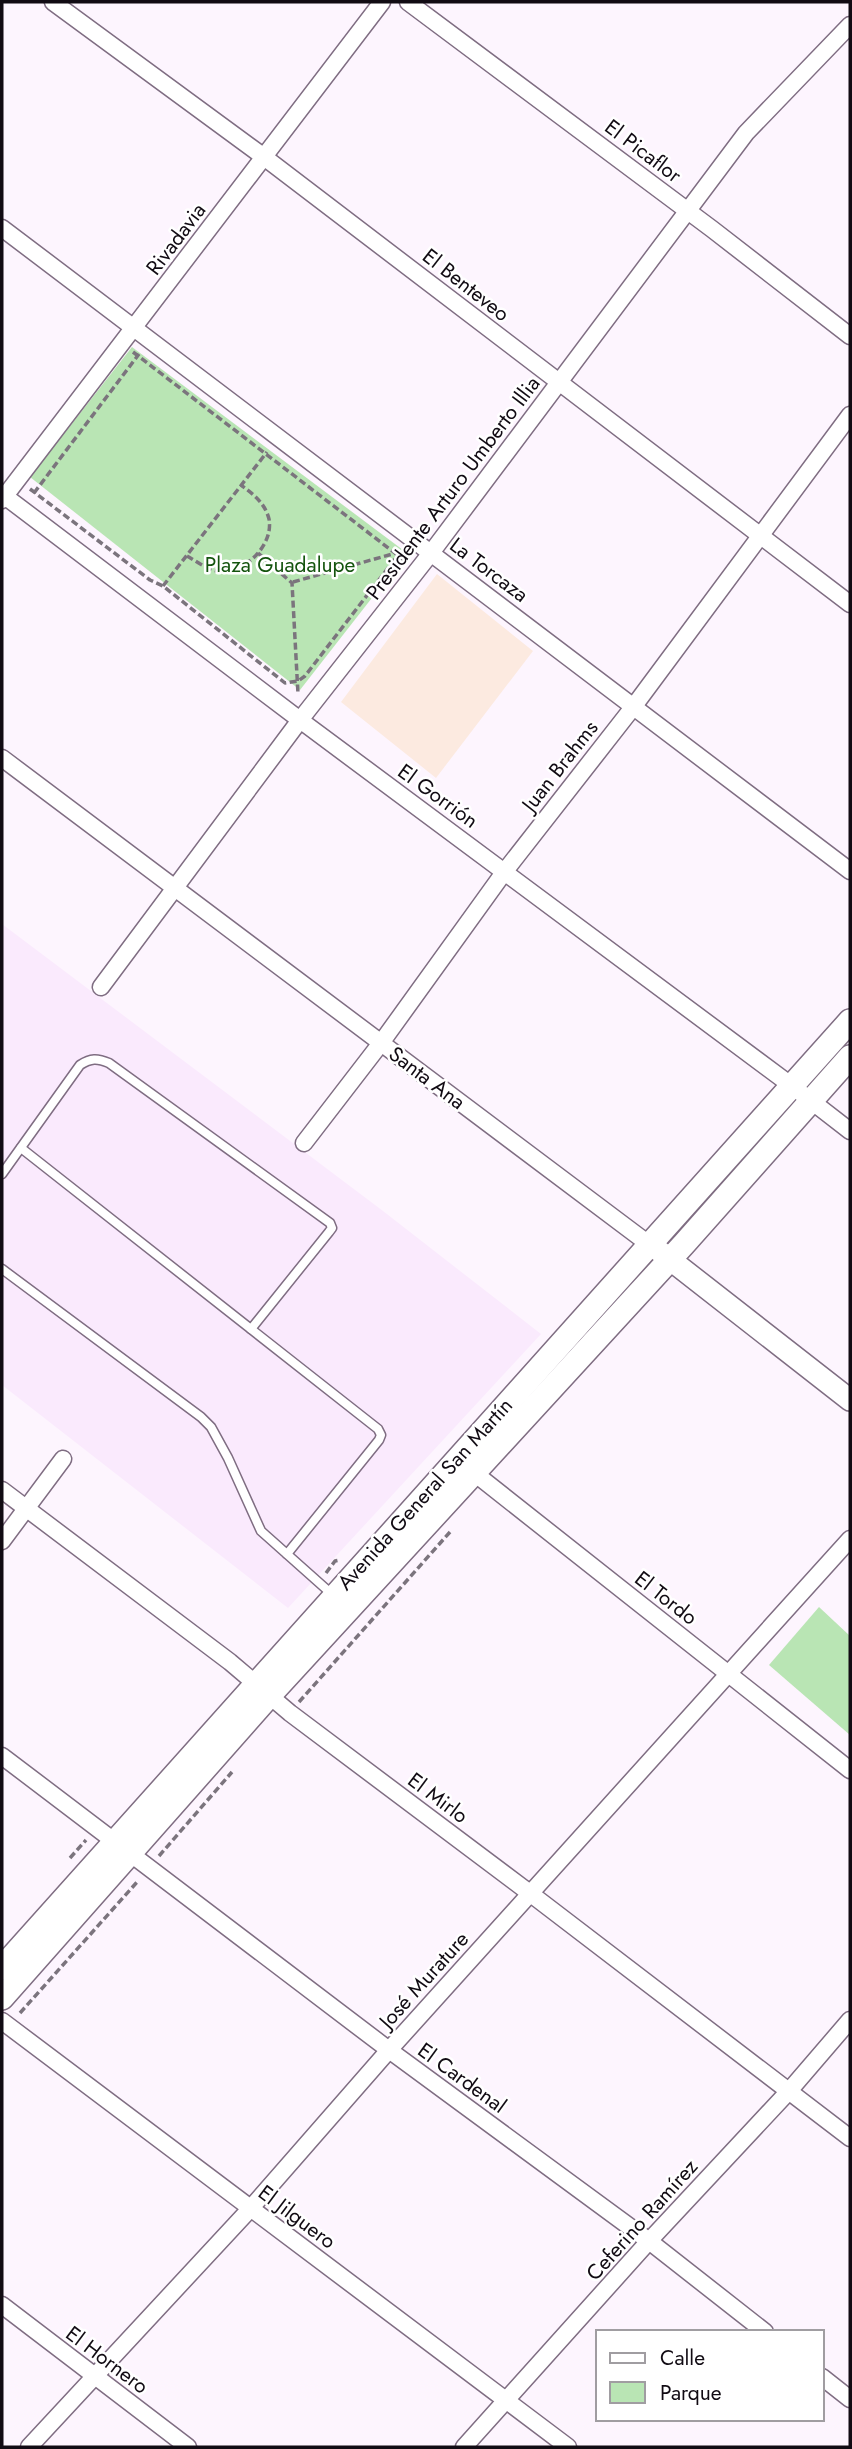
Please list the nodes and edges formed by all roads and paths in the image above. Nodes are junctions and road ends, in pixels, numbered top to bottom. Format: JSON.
{"nodes":[{"id":1,"x":53,"y":2,"type":"edge"},
{"id":2,"x":382,"y":2,"type":"edge"},
{"id":3,"x":408,"y":2,"type":"edge"},
{"id":4,"x":850,"y":25,"type":"edge"},
{"id":5,"x":264,"y":157,"type":"junction"},
{"id":6,"x":686,"y":211,"type":"junction"},
{"id":7,"x":2,"y":228,"type":"edge"},
{"id":8,"x":134,"y":330,"type":"junction"},
{"id":9,"x":850,"y":336,"type":"edge"},
{"id":10,"x":149,"y":341,"type":"junction"},
{"id":11,"x":123,"y":344,"type":"junction"},
{"id":12,"x":138,"y":356,"type":"junction"},
{"id":13,"x":559,"y":383,"type":"junction"},
{"id":14,"x":850,"y":415,"type":"edge"},
{"id":15,"x":279,"y":437,"type":"junction"},
{"id":16,"x":265,"y":454,"type":"junction"},
{"id":17,"x":18,"y":480,"type":"junction"},
{"id":18,"x":242,"y":485,"type":"junction"},
{"id":19,"x":34,"y":492,"type":"junction"},
{"id":20,"x":3,"y":497,"type":"edge"},
{"id":21,"x":22,"y":509,"type":"junction"},
{"id":22,"x":762,"y":536,"type":"junction"},
{"id":23,"x":258,"y":553,"type":"junction"},
{"id":24,"x":431,"y":553,"type":"junction"},
{"id":25,"x":397,"y":554,"type":"junction"},
{"id":26,"x":187,"y":556,"type":"junction"},
{"id":27,"x":418,"y":570,"type":"junction"},
{"id":28,"x":292,"y":583,"type":"junction"},
{"id":29,"x":163,"y":586,"type":"junction"},
{"id":30,"x":850,"y":604,"type":"edge"},
{"id":31,"x":298,"y":681,"type":"junction"},
{"id":32,"x":634,"y":706,"type":"junction"},
{"id":33,"x":300,"y":720,"type":"junction"},
{"id":34,"x":2,"y":758,"type":"edge"},
{"id":35,"x":505,"y":871,"type":"junction"},
{"id":36,"x":850,"y":872,"type":"edge"},
{"id":37,"x":175,"y":888,"type":"junction"},
{"id":38,"x":102,"y":987,"type":"dead end"},
{"id":39,"x":850,"y":1021,"type":"edge"},
{"id":40,"x":381,"y":1043,"type":"junction"},
{"id":41,"x":850,"y":1057,"type":"edge"},
{"id":42,"x":792,"y":1086,"type":"junction"},
{"id":43,"x":811,"y":1101,"type":"junction"},
{"id":44,"x":850,"y":1131,"type":"edge"},
{"id":45,"x":304,"y":1143,"type":"dead end"},
{"id":46,"x":21,"y":1148,"type":"junction"},
{"id":47,"x":2,"y":1174,"type":"edge"},
{"id":48,"x":650,"y":1245,"type":"junction"},
{"id":49,"x":670,"y":1259,"type":"junction"},
{"id":50,"x":2,"y":1269,"type":"edge"},
{"id":51,"x":251,"y":1329,"type":"junction"},
{"id":52,"x":850,"y":1400,"type":"edge"},
{"id":53,"x":63,"y":1459,"type":"dead end"},
{"id":54,"x":465,"y":1465,"type":"junction"},
{"id":55,"x":2,"y":1490,"type":"edge"},
{"id":56,"x":27,"y":1508,"type":"junction"},
{"id":57,"x":850,"y":1539,"type":"edge"},
{"id":58,"x":2,"y":1541,"type":"edge"},
{"id":59,"x":286,"y":1554,"type":"junction"},
{"id":60,"x":342,"y":1602,"type":"junction"},
{"id":61,"x":727,"y":1673,"type":"junction"},
{"id":62,"x":262,"y":1690,"type":"junction"},
{"id":63,"x":2,"y":1756,"type":"edge"},
{"id":64,"x":850,"y":1770,"type":"edge"},
{"id":65,"x":122,"y":1848,"type":"junction"},
{"id":66,"x":531,"y":1894,"type":"junction"},
{"id":67,"x":2,"y":1968,"type":"edge"},
{"id":68,"x":2,"y":1998,"type":"edge"},
{"id":69,"x":850,"y":2020,"type":"edge"},
{"id":70,"x":2,"y":2021,"type":"edge"},
{"id":71,"x":389,"y":2050,"type":"junction"},
{"id":72,"x":789,"y":2091,"type":"junction"},
{"id":73,"x":850,"y":2138,"type":"edge"},
{"id":74,"x":250,"y":2209,"type":"junction"},
{"id":75,"x":649,"y":2241,"type":"junction"},
{"id":76,"x":2,"y":2305,"type":"edge"},
{"id":77,"x":762,"y":2330,"type":"edge"},
{"id":78,"x":94,"y":2376,"type":"junction"},
{"id":79,"x":824,"y":2379,"type":"edge"},
{"id":80,"x":850,"y":2399,"type":"edge"},
{"id":81,"x":508,"y":2400,"type":"junction"},
{"id":82,"x":29,"y":2447,"type":"edge"},
{"id":83,"x":188,"y":2447,"type":"edge"},
{"id":84,"x":464,"y":2447,"type":"edge"},
{"id":85,"x":568,"y":2447,"type":"edge"}],
"edges":[{"from":1,"to":5,"type":"street","name":"El Benteveo"},
{"from":2,"to":5,"type":"street","name":"Rivadavia"},
{"from":3,"to":6,"type":"street","name":"El Picaflor"},
{"from":4,"to":6,"type":"street","name":"Presidente Arturo Umberto Illia"},
{"from":5,"to":8,"type":"street","name":"Rivadavia"},
{"from":5,"to":13,"type":"street","name":"El Benteveo"},
{"from":6,"to":9,"type":"street","name":"El Picaflor"},
{"from":6,"to":13,"type":"street","name":"Presidente Arturo Umberto Illia"},
{"from":7,"to":8,"type":"street","name":"La Torcaza"},
{"from":8,"to":10,"type":"street","name":"La Torcaza"},
{"from":8,"to":11,"type":"street","name":"Rivadavia"},
{"from":10,"to":12,"type":"path"},
{"from":10,"to":15,"type":"street","name":"La Torcaza"},
{"from":11,"to":12,"type":"path"},
{"from":11,"to":17,"type":"street","name":"Rivadavia"},
{"from":12,"to":16,"type":"path"},
{"from":12,"to":19,"type":"path"},
{"from":13,"to":22,"type":"street","name":"El Benteveo"},
{"from":13,"to":24,"type":"street","name":"Presidente Arturo Umberto Illia"},
{"from":14,"to":22,"type":"street","name":"Juan Brahms"},
{"from":15,"to":16,"type":"path"},
{"from":15,"to":24,"type":"street","name":"La Torcaza"},
{"from":16,"to":18,"type":"path"},
{"from":16,"to":25,"type":"path"},
{"from":17,"to":19,"type":"path"},
{"from":17,"to":20,"type":"street","name":"Rivadavia"},
{"from":18,"to":23,"type":"path"},
{"from":18,"to":26,"type":"path"},
{"from":19,"to":21,"type":"path"},
{"from":19,"to":29,"type":"path"},
{"from":20,"to":21,"type":"street","name":"El Gorrión"},
{"from":21,"to":33,"type":"street","name":"El Gorrión"},
{"from":22,"to":30,"type":"street","name":"El Benteveo"},
{"from":22,"to":32,"type":"street","name":"Juan Brahms"},
{"from":23,"to":26,"type":"path"},
{"from":23,"to":28,"type":"path"},
{"from":24,"to":27,"type":"street","name":"Presidente Arturo Umberto Illia"},
{"from":24,"to":32,"type":"street","name":"La Torcaza"},
{"from":25,"to":27,"type":"path"},
{"from":25,"to":28,"type":"path"},
{"from":25,"to":31,"type":"path"},
{"from":26,"to":29,"type":"path"},
{"from":27,"to":33,"type":"street","name":"Presidente Arturo Umberto Illia"},
{"from":28,"to":31,"type":"path"},
{"from":29,"to":31,"type":"path"},
{"from":31,"to":33,"type":"path"},
{"from":32,"to":35,"type":"street","name":"Juan Brahms"},
{"from":32,"to":36,"type":"street","name":"La Torcaza"},
{"from":33,"to":35,"type":"street","name":"El Gorrión"},
{"from":33,"to":37,"type":"street","name":"Presidente Arturo Umberto Illia"},
{"from":34,"to":37,"type":"street","name":"Santa Ana"},
{"from":35,"to":40,"type":"street","name":"Juan Brahms"},
{"from":35,"to":42,"type":"street","name":"El Gorrión"},
{"from":37,"to":38,"type":"street","name":"Presidente Arturo Umberto Illia"},
{"from":37,"to":40,"type":"street","name":"Santa Ana"},
{"from":39,"to":42,"type":"main road","name":"Avenida General San Martín"},
{"from":40,"to":45,"type":"street","name":"Juan Brahms"},
{"from":40,"to":48,"type":"street","name":"Santa Ana"},
{"from":41,"to":43,"type":"main road","name":"Avenida General San Martín"},
{"from":42,"to":43,"type":"street","name":"El Gorrión"},
{"from":42,"to":48,"type":"main road","name":"Avenida General San Martín"},
{"from":43,"to":44,"type":"street","name":"El Gorrión"},
{"from":43,"to":49,"type":"main road","name":"Avenida General San Martín"},
{"from":46,"to":47,"type":"lane"},
{"from":46,"to":51,"type":"lane"},
{"from":46,"to":51,"type":"lane"},
{"from":48,"to":49,"type":"street","name":"Santa Ana"},
{"from":48,"to":54,"type":"main road","name":"Avenida General San Martín"},
{"from":49,"to":52,"type":"street","name":"Santa Ana"},
{"from":49,"to":54,"type":"main road","name":"Avenida General San Martín"},
{"from":50,"to":59,"type":"lane"},
{"from":51,"to":59,"type":"lane"},
{"from":53,"to":56,"type":"street"},
{"from":54,"to":60,"type":"main road","name":"Avenida General San Martín"},
{"from":54,"to":61,"type":"street","name":"El Tordo"},
{"from":55,"to":56,"type":"street","name":"El Mirlo"},
{"from":56,"to":58,"type":"street"},
{"from":56,"to":62,"type":"street","name":"El Mirlo"},
{"from":57,"to":61,"type":"street","name":"José Murature"},
{"from":59,"to":60,"type":"lane"},
{"from":60,"to":62,"type":"main road","name":"Avenida General San Martín"},
{"from":61,"to":64,"type":"street","name":"El Tordo"},
{"from":61,"to":66,"type":"street","name":"José Murature"},
{"from":62,"to":65,"type":"main road","name":"Avenida General San Martín"},
{"from":62,"to":66,"type":"street","name":"El Mirlo"},
{"from":63,"to":65,"type":"street","name":"El Cardenal"},
{"from":65,"to":67,"type":"main road","name":"Avenida General San Martín"},
{"from":65,"to":68,"type":"main road","name":"Avenida General San Martín"},
{"from":65,"to":71,"type":"street","name":"El Cardenal"},
{"from":66,"to":71,"type":"street","name":"José Murature"},
{"from":66,"to":72,"type":"street","name":"El Mirlo"},
{"from":69,"to":72,"type":"street","name":"Ceferino Ramírez"},
{"from":70,"to":74,"type":"street","name":"El Jilguero"},
{"from":71,"to":74,"type":"street","name":"José Murature"},
{"from":71,"to":75,"type":"street","name":"El Cardenal"},
{"from":72,"to":73,"type":"street","name":"El Mirlo"},
{"from":72,"to":75,"type":"street","name":"Ceferino Ramírez"},
{"from":74,"to":78,"type":"street","name":"José Murature"},
{"from":74,"to":81,"type":"street","name":"El Jilguero"},
{"from":75,"to":77,"type":"street","name":"El Cardenal"},
{"from":75,"to":81,"type":"street","name":"Ceferino Ramírez"},
{"from":76,"to":78,"type":"street","name":"El Hornero"},
{"from":78,"to":82,"type":"street","name":"José Murature"},
{"from":78,"to":83,"type":"street","name":"El Hornero"},
{"from":79,"to":80,"type":"street"},
{"from":81,"to":84,"type":"street","name":"Ceferino Ramírez"},
{"from":81,"to":85,"type":"street","name":"El Jilguero"}]}
